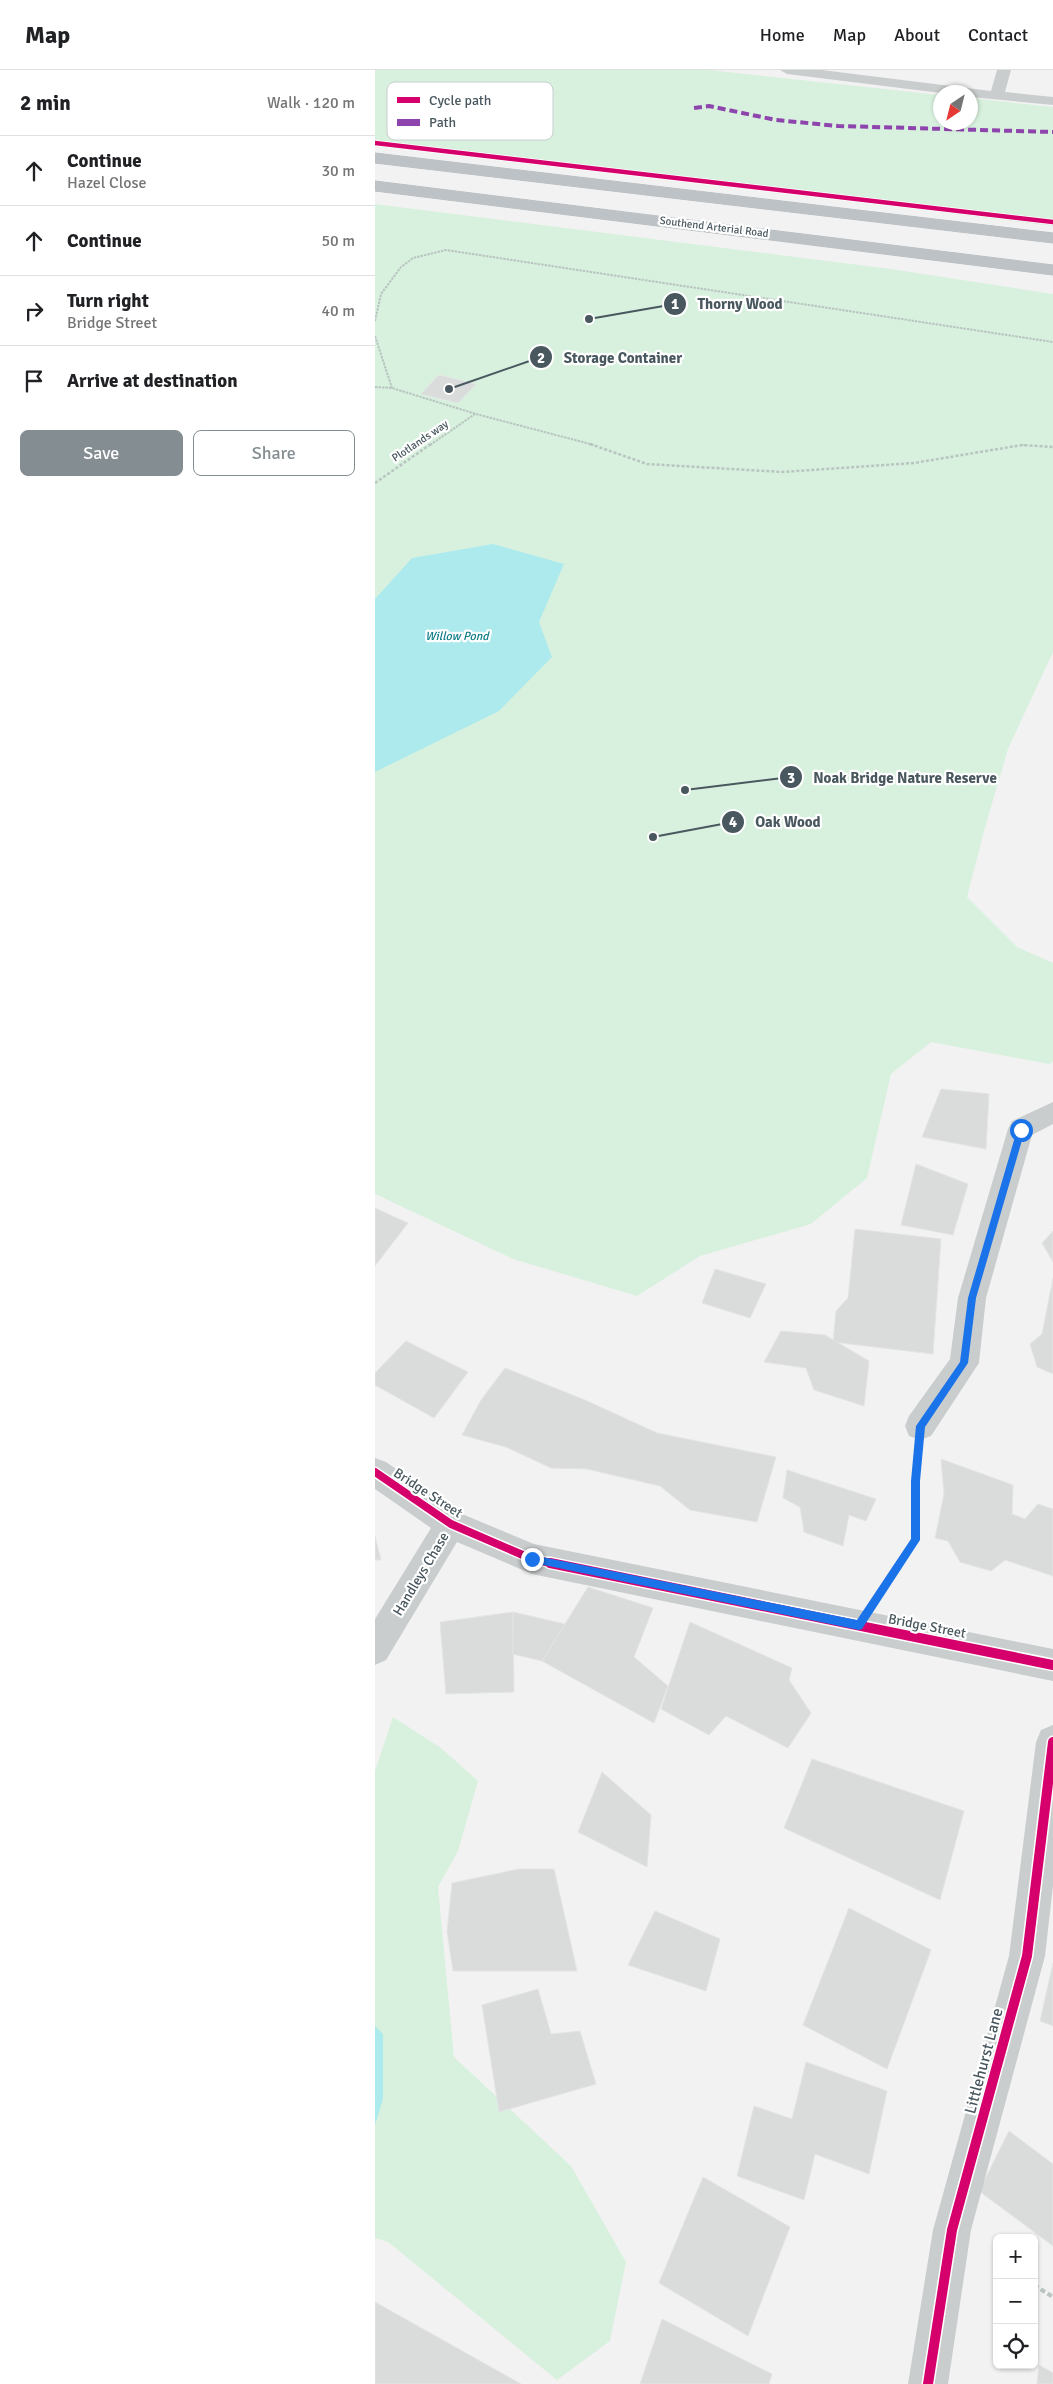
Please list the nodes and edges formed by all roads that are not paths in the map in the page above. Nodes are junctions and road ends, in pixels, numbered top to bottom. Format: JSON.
{"nodes":[{"id":1,"x":787,"y":70,"type":"edge"},
{"id":2,"x":1004,"y":70,"type":"edge"},
{"id":3,"x":933,"y":88,"type":"edge"},
{"id":4,"x":978,"y":94,"type":"edge"},
{"id":5,"x":997,"y":96,"type":"junction"},
{"id":6,"x":1053,"y":101,"type":"edge"},
{"id":7,"x":375,"y":158,"type":"edge"},
{"id":8,"x":375,"y":186,"type":"edge"},
{"id":9,"x":1053,"y":238,"type":"edge"},
{"id":10,"x":1053,"y":270,"type":"edge"},
{"id":11,"x":1053,"y":1112,"type":"edge"},
{"id":12,"x":920,"y":1426,"type":"road end"},
{"id":13,"x":375,"y":1472,"type":"edge"},
{"id":14,"x":451,"y":1524,"type":"junction"},
{"id":15,"x":375,"y":1649,"type":"edge"},
{"id":16,"x":1053,"y":1664,"type":"edge"},
{"id":17,"x":1053,"y":1742,"type":"edge"},
{"id":18,"x":928,"y":2384,"type":"edge"}],
"edges":[{"from":1,"to":3,"type":"street"},
{"from":2,"to":5,"type":"street"},
{"from":4,"to":5,"type":"street"},
{"from":5,"to":6,"type":"street"},
{"from":7,"to":9,"type":"highway"},
{"from":8,"to":10,"type":"highway","name":"Southend Arterial Road"},
{"from":11,"to":12,"type":"street"},
{"from":13,"to":14,"type":"street","name":"Bridge Street"},
{"from":14,"to":15,"type":"street","name":"Handleys Chase"},
{"from":14,"to":16,"type":"street","name":"Bridge Street"},
{"from":17,"to":18,"type":"street","name":"Littlehurst Lane"}]}
